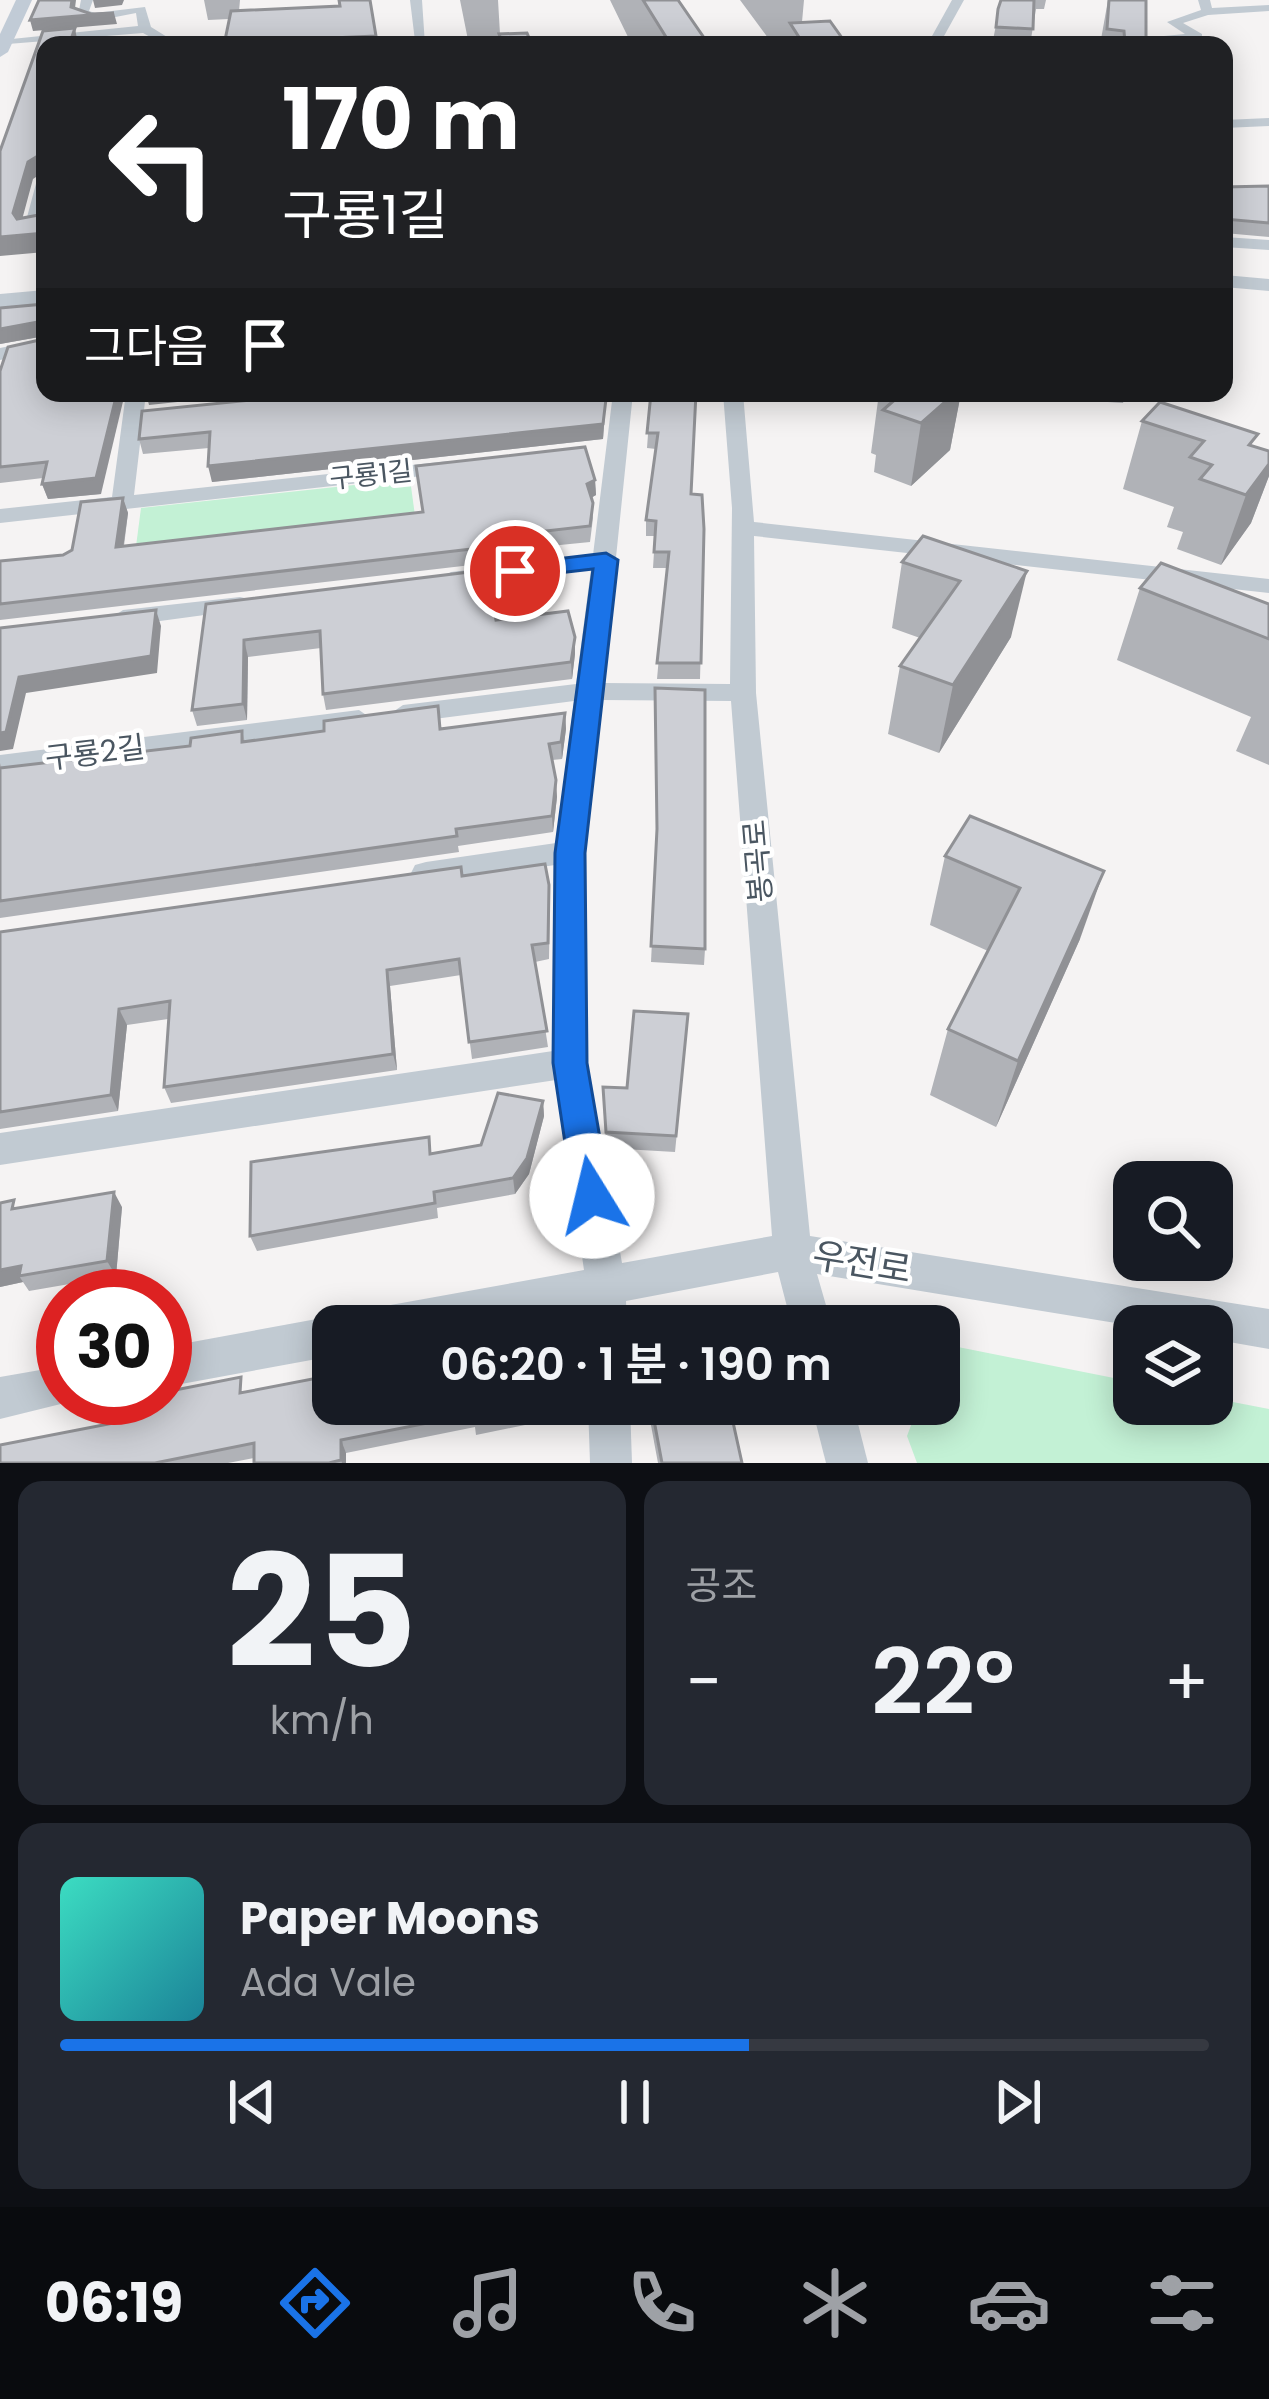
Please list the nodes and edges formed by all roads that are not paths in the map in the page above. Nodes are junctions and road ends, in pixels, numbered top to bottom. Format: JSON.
{"nodes":[{"id":1,"x":24,"y":0,"type":"edge"},
{"id":2,"x":87,"y":0,"type":"edge"},
{"id":3,"x":416,"y":0,"type":"edge"},
{"id":4,"x":958,"y":0,"type":"edge"},
{"id":5,"x":140,"y":5,"type":"edge"},
{"id":6,"x":1206,"y":6,"type":"edge"},
{"id":7,"x":1269,"y":8,"type":"edge"},
{"id":8,"x":145,"y":28,"type":"junction"},
{"id":9,"x":109,"y":36,"type":"edge"},
{"id":10,"x":159,"y":36,"type":"edge"},
{"id":11,"x":420,"y":36,"type":"edge"},
{"id":12,"x":938,"y":36,"type":"edge"},
{"id":13,"x":1196,"y":36,"type":"edge"},
{"id":14,"x":36,"y":44,"type":"edge"},
{"id":15,"x":4,"y":46,"type":"edge"},
{"id":16,"x":1269,"y":122,"type":"edge"},
{"id":17,"x":1233,"y":124,"type":"edge"},
{"id":18,"x":1233,"y":243,"type":"edge"},
{"id":19,"x":1269,"y":245,"type":"edge"},
{"id":20,"x":1233,"y":263,"type":"edge"},
{"id":21,"x":1269,"y":265,"type":"edge"},
{"id":22,"x":36,"y":281,"type":"edge"},
{"id":23,"x":1233,"y":282,"type":"edge"},
{"id":24,"x":0,"y":284,"type":"edge"},
{"id":25,"x":1269,"y":285,"type":"edge"},
{"id":26,"x":36,"y":298,"type":"edge"},
{"id":27,"x":0,"y":301,"type":"edge"},
{"id":28,"x":36,"y":347,"type":"edge"},
{"id":29,"x":0,"y":354,"type":"edge"},
{"id":30,"x":134,"y":402,"type":"edge"},
{"id":31,"x":621,"y":402,"type":"edge"},
{"id":32,"x":734,"y":402,"type":"edge"},
{"id":33,"x":156,"y":415,"type":"edge"},
{"id":34,"x":132,"y":417,"type":"junction"},
{"id":35,"x":478,"y":464,"type":"edge"},
{"id":36,"x":122,"y":502,"type":"junction"},
{"id":37,"x":0,"y":516,"type":"edge"},
{"id":38,"x":744,"y":528,"type":"junction"},
{"id":39,"x":606,"y":560,"type":"junction"},
{"id":40,"x":424,"y":582,"type":"edge"},
{"id":41,"x":1269,"y":586,"type":"edge"},
{"id":42,"x":263,"y":601,"type":"edge"},
{"id":43,"x":87,"y":622,"type":"edge"},
{"id":44,"x":588,"y":691,"type":"junction"},
{"id":45,"x":743,"y":693,"type":"junction"},
{"id":46,"x":0,"y":765,"type":"edge"},
{"id":47,"x":570,"y":853,"type":"junction"},
{"id":48,"x":406,"y":876,"type":"edge"},
{"id":49,"x":570,"y":1063,"type":"junction"},
{"id":50,"x":0,"y":1149,"type":"edge"},
{"id":51,"x":792,"y":1251,"type":"junction"},
{"id":52,"x":606,"y":1285,"type":"junction"},
{"id":53,"x":498,"y":1305,"type":"edge"},
{"id":54,"x":606,"y":1305,"type":"edge"},
{"id":55,"x":806,"y":1305,"type":"edge"},
{"id":56,"x":1269,"y":1328,"type":"edge"},
{"id":57,"x":312,"y":1340,"type":"edge"},
{"id":58,"x":192,"y":1362,"type":"edge"},
{"id":59,"x":36,"y":1391,"type":"edge"},
{"id":60,"x":0,"y":1397,"type":"edge"},
{"id":61,"x":609,"y":1425,"type":"edge"},
{"id":62,"x":837,"y":1425,"type":"edge"},
{"id":63,"x":610,"y":1463,"type":"edge"},
{"id":64,"x":847,"y":1463,"type":"edge"}],
"edges":[{"from":1,"to":15,"type":"main road"},
{"from":2,"to":5,"type":"street"},
{"from":3,"to":11,"type":"street"},
{"from":4,"to":12,"type":"street"},
{"from":5,"to":8,"type":"street"},
{"from":6,"to":7,"type":"street"},
{"from":6,"to":13,"type":"street"},
{"from":8,"to":9,"type":"street"},
{"from":8,"to":10,"type":"street"},
{"from":14,"to":15,"type":"street"},
{"from":16,"to":17,"type":"street"},
{"from":18,"to":19,"type":"street"},
{"from":20,"to":21,"type":"street"},
{"from":22,"to":24,"type":"street"},
{"from":23,"to":25,"type":"street"},
{"from":26,"to":27,"type":"street"},
{"from":28,"to":29,"type":"street"},
{"from":30,"to":34,"type":"street"},
{"from":31,"to":39,"type":"street"},
{"from":32,"to":38,"type":"street","name":"봉곡로"},
{"from":33,"to":34,"type":"street"},
{"from":34,"to":36,"type":"street"},
{"from":35,"to":36,"type":"street","name":"구룡1길"},
{"from":36,"to":37,"type":"street"},
{"from":38,"to":41,"type":"street"},
{"from":38,"to":45,"type":"street","name":"봉곡로"},
{"from":39,"to":40,"type":"street"},
{"from":39,"to":44,"type":"street"},
{"from":42,"to":43,"type":"street"},
{"from":44,"to":45,"type":"street"},
{"from":44,"to":46,"type":"street","name":"구룡2길"},
{"from":44,"to":47,"type":"street"},
{"from":45,"to":51,"type":"street","name":"봉곡로"},
{"from":47,"to":48,"type":"street"},
{"from":47,"to":49,"type":"street"},
{"from":49,"to":50,"type":"street"},
{"from":49,"to":52,"type":"street"},
{"from":51,"to":52,"type":"street","name":"우전로"},
{"from":51,"to":55,"type":"street","name":"봉곡로"},
{"from":51,"to":56,"type":"street","name":"우전로"},
{"from":52,"to":53,"type":"street","name":"우전로"},
{"from":52,"to":54,"type":"street"},
{"from":57,"to":58,"type":"street"},
{"from":59,"to":60,"type":"street"},
{"from":61,"to":63,"type":"street"},
{"from":62,"to":64,"type":"street"}]}
